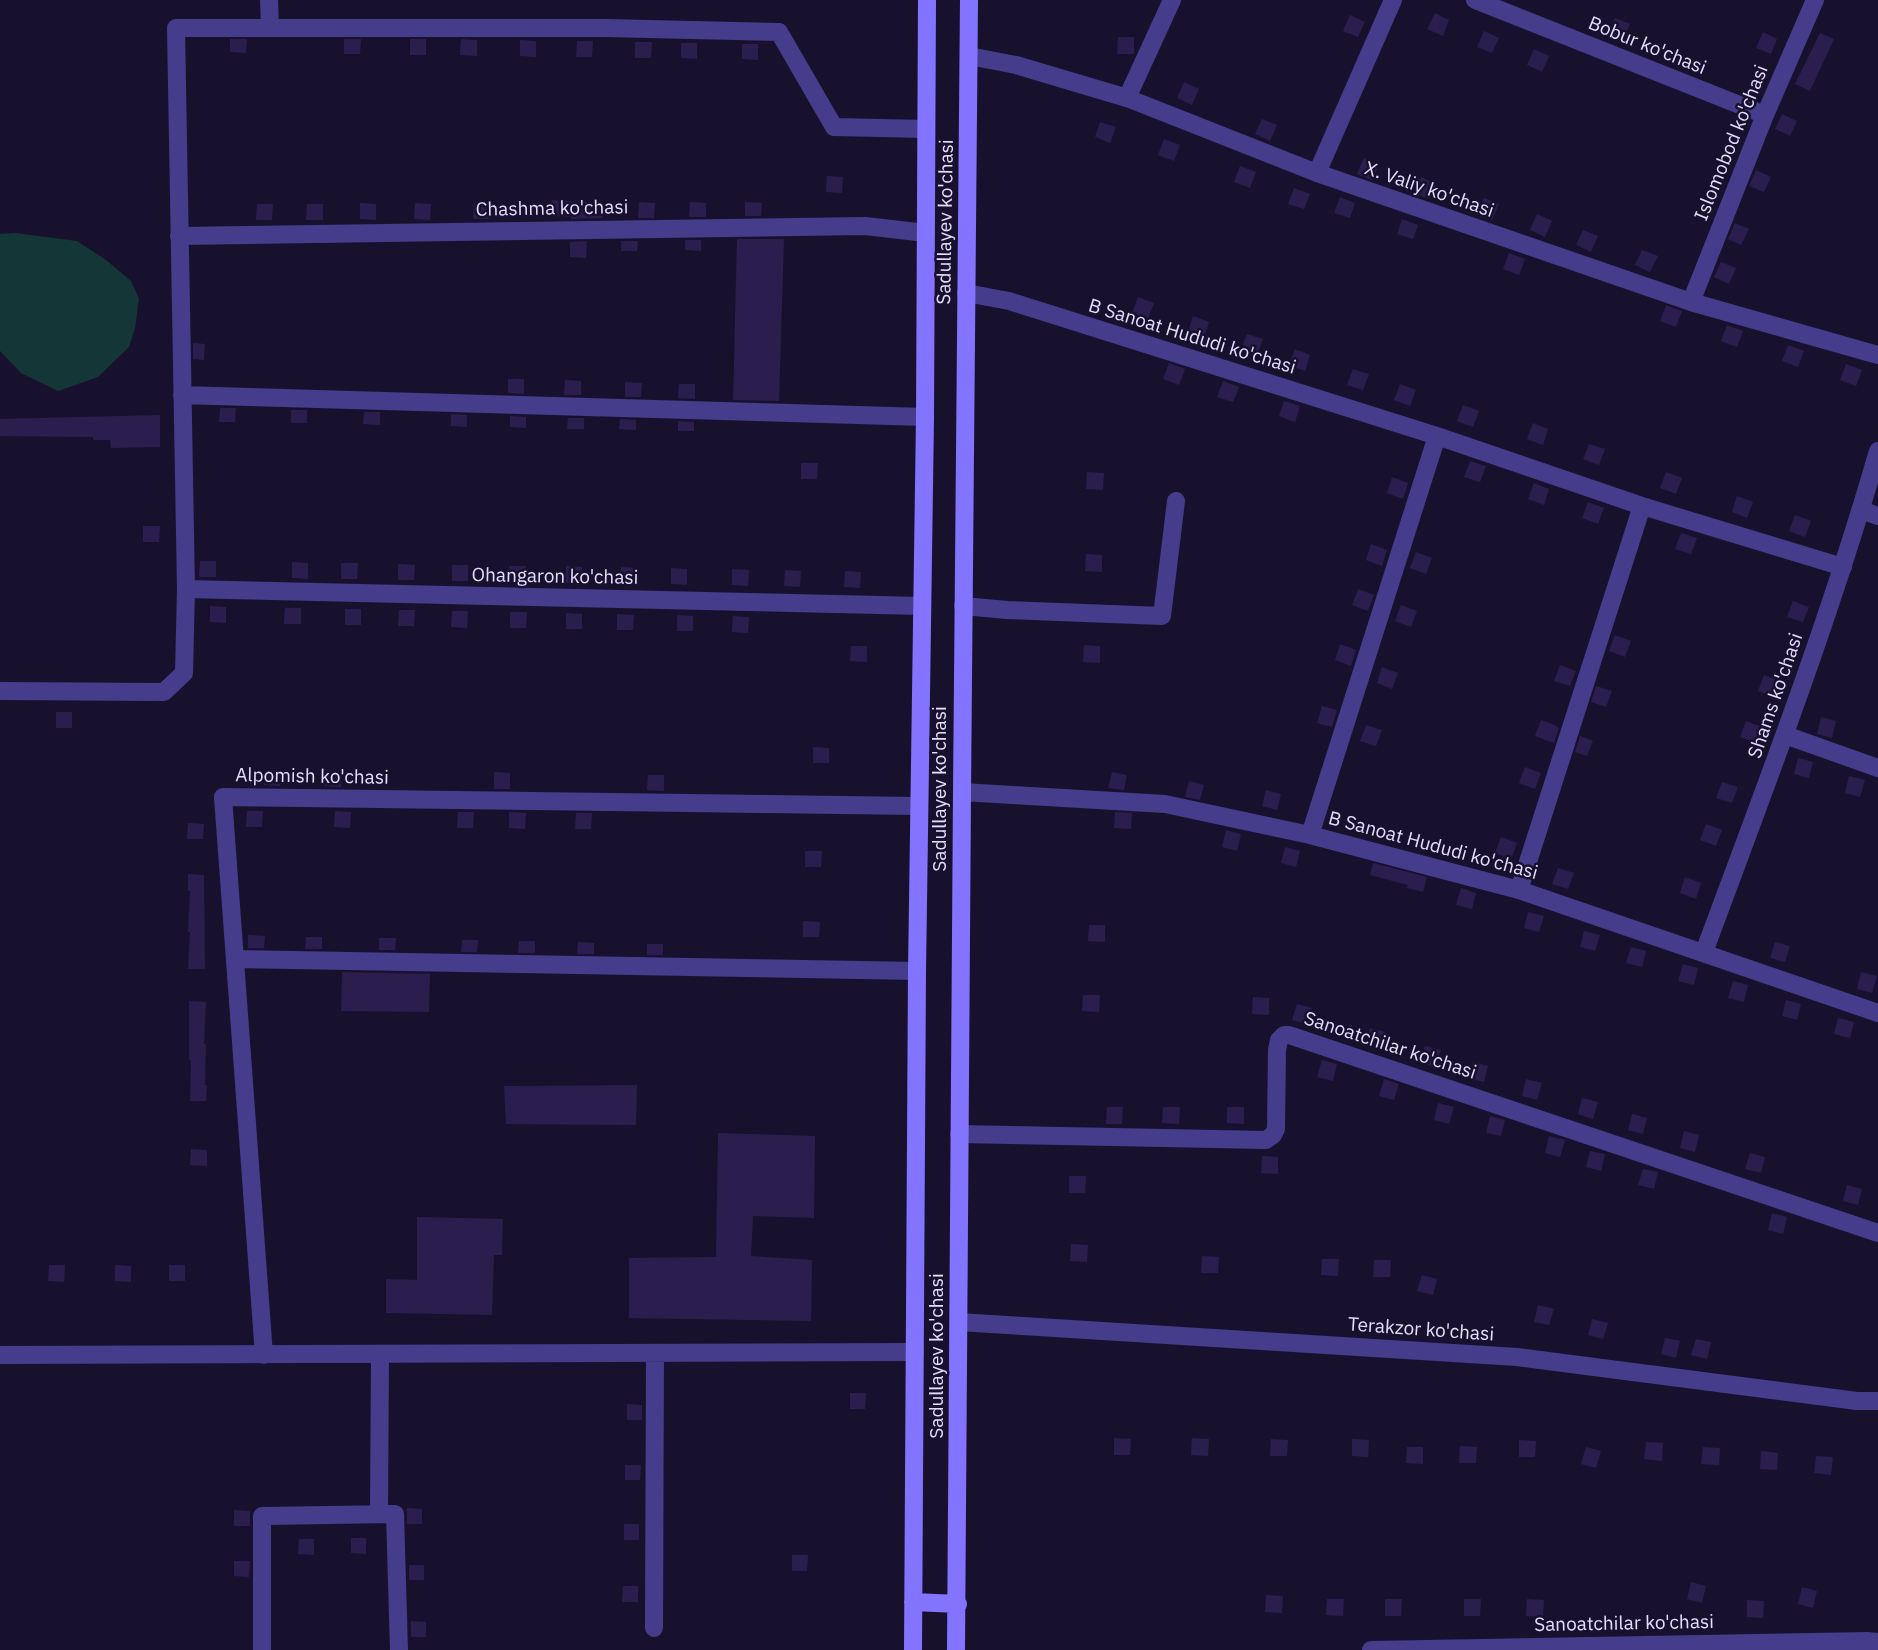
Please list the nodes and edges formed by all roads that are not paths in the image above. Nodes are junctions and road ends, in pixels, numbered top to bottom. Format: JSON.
{"nodes":[{"id":1,"x":269,"y":0,"type":"edge"},
{"id":2,"x":927,"y":0,"type":"edge"},
{"id":3,"x":969,"y":0,"type":"edge"},
{"id":4,"x":1172,"y":0,"type":"edge"},
{"id":5,"x":1393,"y":0,"type":"edge"},
{"id":6,"x":1475,"y":0,"type":"edge"},
{"id":7,"x":1815,"y":0,"type":"edge"},
{"id":8,"x":270,"y":27,"type":"junction"},
{"id":9,"x":969,"y":56,"type":"junction"},
{"id":10,"x":1127,"y":98,"type":"junction"},
{"id":11,"x":1765,"y":115,"type":"junction"},
{"id":12,"x":926,"y":129,"type":"junction"},
{"id":13,"x":1317,"y":173,"type":"junction"},
{"id":14,"x":926,"y":233,"type":"junction"},
{"id":15,"x":179,"y":236,"type":"junction"},
{"id":16,"x":966,"y":293,"type":"junction"},
{"id":17,"x":1690,"y":302,"type":"junction"},
{"id":18,"x":1878,"y":355,"type":"edge"},
{"id":19,"x":182,"y":395,"type":"junction"},
{"id":20,"x":925,"y":417,"type":"junction"},
{"id":21,"x":1437,"y":436,"type":"junction"},
{"id":22,"x":1878,"y":451,"type":"edge"},
{"id":23,"x":1176,"y":500,"type":"dead end"},
{"id":24,"x":1642,"y":506,"type":"junction"},
{"id":25,"x":1869,"y":513,"type":"edge"},
{"id":26,"x":1843,"y":567,"type":"junction"},
{"id":27,"x":186,"y":589,"type":"junction"},
{"id":28,"x":922,"y":606,"type":"junction"},
{"id":29,"x":963,"y":606,"type":"junction"},
{"id":30,"x":0,"y":691,"type":"edge"},
{"id":31,"x":1785,"y":735,"type":"junction"},
{"id":32,"x":1878,"y":768,"type":"edge"},
{"id":33,"x":962,"y":792,"type":"junction"},
{"id":34,"x":919,"y":806,"type":"junction"},
{"id":35,"x":1310,"y":835,"type":"junction"},
{"id":36,"x":1519,"y":890,"type":"junction"},
{"id":37,"x":1704,"y":952,"type":"junction"},
{"id":38,"x":234,"y":959,"type":"junction"},
{"id":39,"x":917,"y":971,"type":"junction"},
{"id":40,"x":1878,"y":1013,"type":"edge"},
{"id":41,"x":959,"y":1134,"type":"junction"},
{"id":42,"x":1878,"y":1233,"type":"edge"},
{"id":43,"x":959,"y":1322,"type":"junction"},
{"id":44,"x":915,"y":1352,"type":"junction"},
{"id":45,"x":655,"y":1353,"type":"junction"},
{"id":46,"x":380,"y":1354,"type":"junction"},
{"id":47,"x":0,"y":1355,"type":"edge"},
{"id":48,"x":264,"y":1355,"type":"junction"},
{"id":49,"x":1878,"y":1401,"type":"edge"},
{"id":50,"x":379,"y":1514,"type":"junction"},
{"id":51,"x":913,"y":1602,"type":"junction"},
{"id":52,"x":958,"y":1604,"type":"junction"},
{"id":53,"x":654,"y":1628,"type":"dead end"},
{"id":54,"x":1878,"y":1642,"type":"edge"},
{"id":55,"x":262,"y":1650,"type":"edge"},
{"id":56,"x":399,"y":1650,"type":"edge"},
{"id":57,"x":912,"y":1650,"type":"edge"},
{"id":58,"x":956,"y":1650,"type":"edge"},
{"id":59,"x":1371,"y":1650,"type":"edge"}],
"edges":[{"from":1,"to":8,"type":"street"},
{"from":2,"to":12,"type":"main road","name":"Sadullayev ko'chasi"},
{"from":3,"to":9,"type":"main road","name":"Sadullayev ko'chasi"},
{"from":4,"to":10,"type":"street"},
{"from":5,"to":13,"type":"street"},
{"from":6,"to":11,"type":"street","name":"Bobur ko'chasi"},
{"from":7,"to":11,"type":"street","name":"Islomobod ko'chasi"},
{"from":8,"to":12,"type":"street"},
{"from":8,"to":15,"type":"street"},
{"from":9,"to":10,"type":"street","name":"X. Valiy ko'chasi"},
{"from":9,"to":16,"type":"main road","name":"Sadullayev ko'chasi"},
{"from":10,"to":13,"type":"street","name":"X. Valiy ko'chasi"},
{"from":11,"to":17,"type":"street","name":"Islomobod ko'chasi"},
{"from":12,"to":14,"type":"main road","name":"Sadullayev ko'chasi"},
{"from":13,"to":17,"type":"street","name":"X. Valiy ko'chasi"},
{"from":14,"to":15,"type":"street","name":"Chashma ko'chasi"},
{"from":14,"to":20,"type":"main road","name":"Sadullayev ko'chasi"},
{"from":15,"to":19,"type":"street"},
{"from":16,"to":21,"type":"street","name":"B Sanoat Hududi ko'chasi"},
{"from":16,"to":29,"type":"main road","name":"Sadullayev ko'chasi"},
{"from":17,"to":18,"type":"street","name":"X. Valiy ko'chasi"},
{"from":19,"to":20,"type":"street"},
{"from":19,"to":27,"type":"street"},
{"from":20,"to":28,"type":"main road","name":"Sadullayev ko'chasi"},
{"from":21,"to":24,"type":"street","name":"B Sanoat Hududi ko'chasi"},
{"from":21,"to":35,"type":"street"},
{"from":22,"to":25,"type":"street","name":"Shams ko'chasi"},
{"from":23,"to":29,"type":"street"},
{"from":24,"to":26,"type":"street","name":"B Sanoat Hududi ko'chasi"},
{"from":24,"to":36,"type":"street"},
{"from":25,"to":26,"type":"street","name":"Shams ko'chasi"},
{"from":26,"to":31,"type":"street","name":"Shams ko'chasi"},
{"from":27,"to":28,"type":"street","name":"Ohangaron ko'chasi"},
{"from":27,"to":30,"type":"street"},
{"from":28,"to":34,"type":"main road","name":"Sadullayev ko'chasi"},
{"from":29,"to":33,"type":"main road","name":"Sadullayev ko'chasi"},
{"from":31,"to":32,"type":"street"},
{"from":31,"to":37,"type":"street","name":"Shams ko'chasi"},
{"from":33,"to":35,"type":"street","name":"B Sanoat Hududi ko'chasi"},
{"from":33,"to":41,"type":"main road","name":"Sadullayev ko'chasi"},
{"from":34,"to":38,"type":"street","name":"Alpomish ko'chasi"},
{"from":34,"to":39,"type":"main road","name":"Sadullayev ko'chasi"},
{"from":35,"to":36,"type":"street","name":"B Sanoat Hududi ko'chasi"},
{"from":36,"to":37,"type":"street","name":"B Sanoat Hududi ko'chasi"},
{"from":37,"to":40,"type":"street","name":"B Sanoat Hududi ko'chasi"},
{"from":38,"to":39,"type":"street"},
{"from":38,"to":48,"type":"street","name":"Alpomish ko'chasi"},
{"from":39,"to":44,"type":"main road","name":"Sadullayev ko'chasi"},
{"from":41,"to":42,"type":"street","name":"Sanoatchilar ko'chasi"},
{"from":41,"to":43,"type":"main road","name":"Sadullayev ko'chasi"},
{"from":43,"to":49,"type":"street","name":"Terakzor ko'chasi"},
{"from":43,"to":52,"type":"main road","name":"Sadullayev ko'chasi"},
{"from":44,"to":45,"type":"street"},
{"from":44,"to":51,"type":"main road","name":"Sadullayev ko'chasi"},
{"from":45,"to":46,"type":"street"},
{"from":45,"to":53,"type":"street"},
{"from":46,"to":48,"type":"street"},
{"from":46,"to":50,"type":"street"},
{"from":47,"to":48,"type":"street"},
{"from":50,"to":55,"type":"street"},
{"from":50,"to":56,"type":"street"},
{"from":51,"to":52,"type":"main road"},
{"from":51,"to":57,"type":"main road","name":"Sadullayev ko'chasi"},
{"from":52,"to":58,"type":"main road","name":"Sadullayev ko'chasi"},
{"from":54,"to":59,"type":"street","name":"Sanoatchilar ko'chasi"}]}
